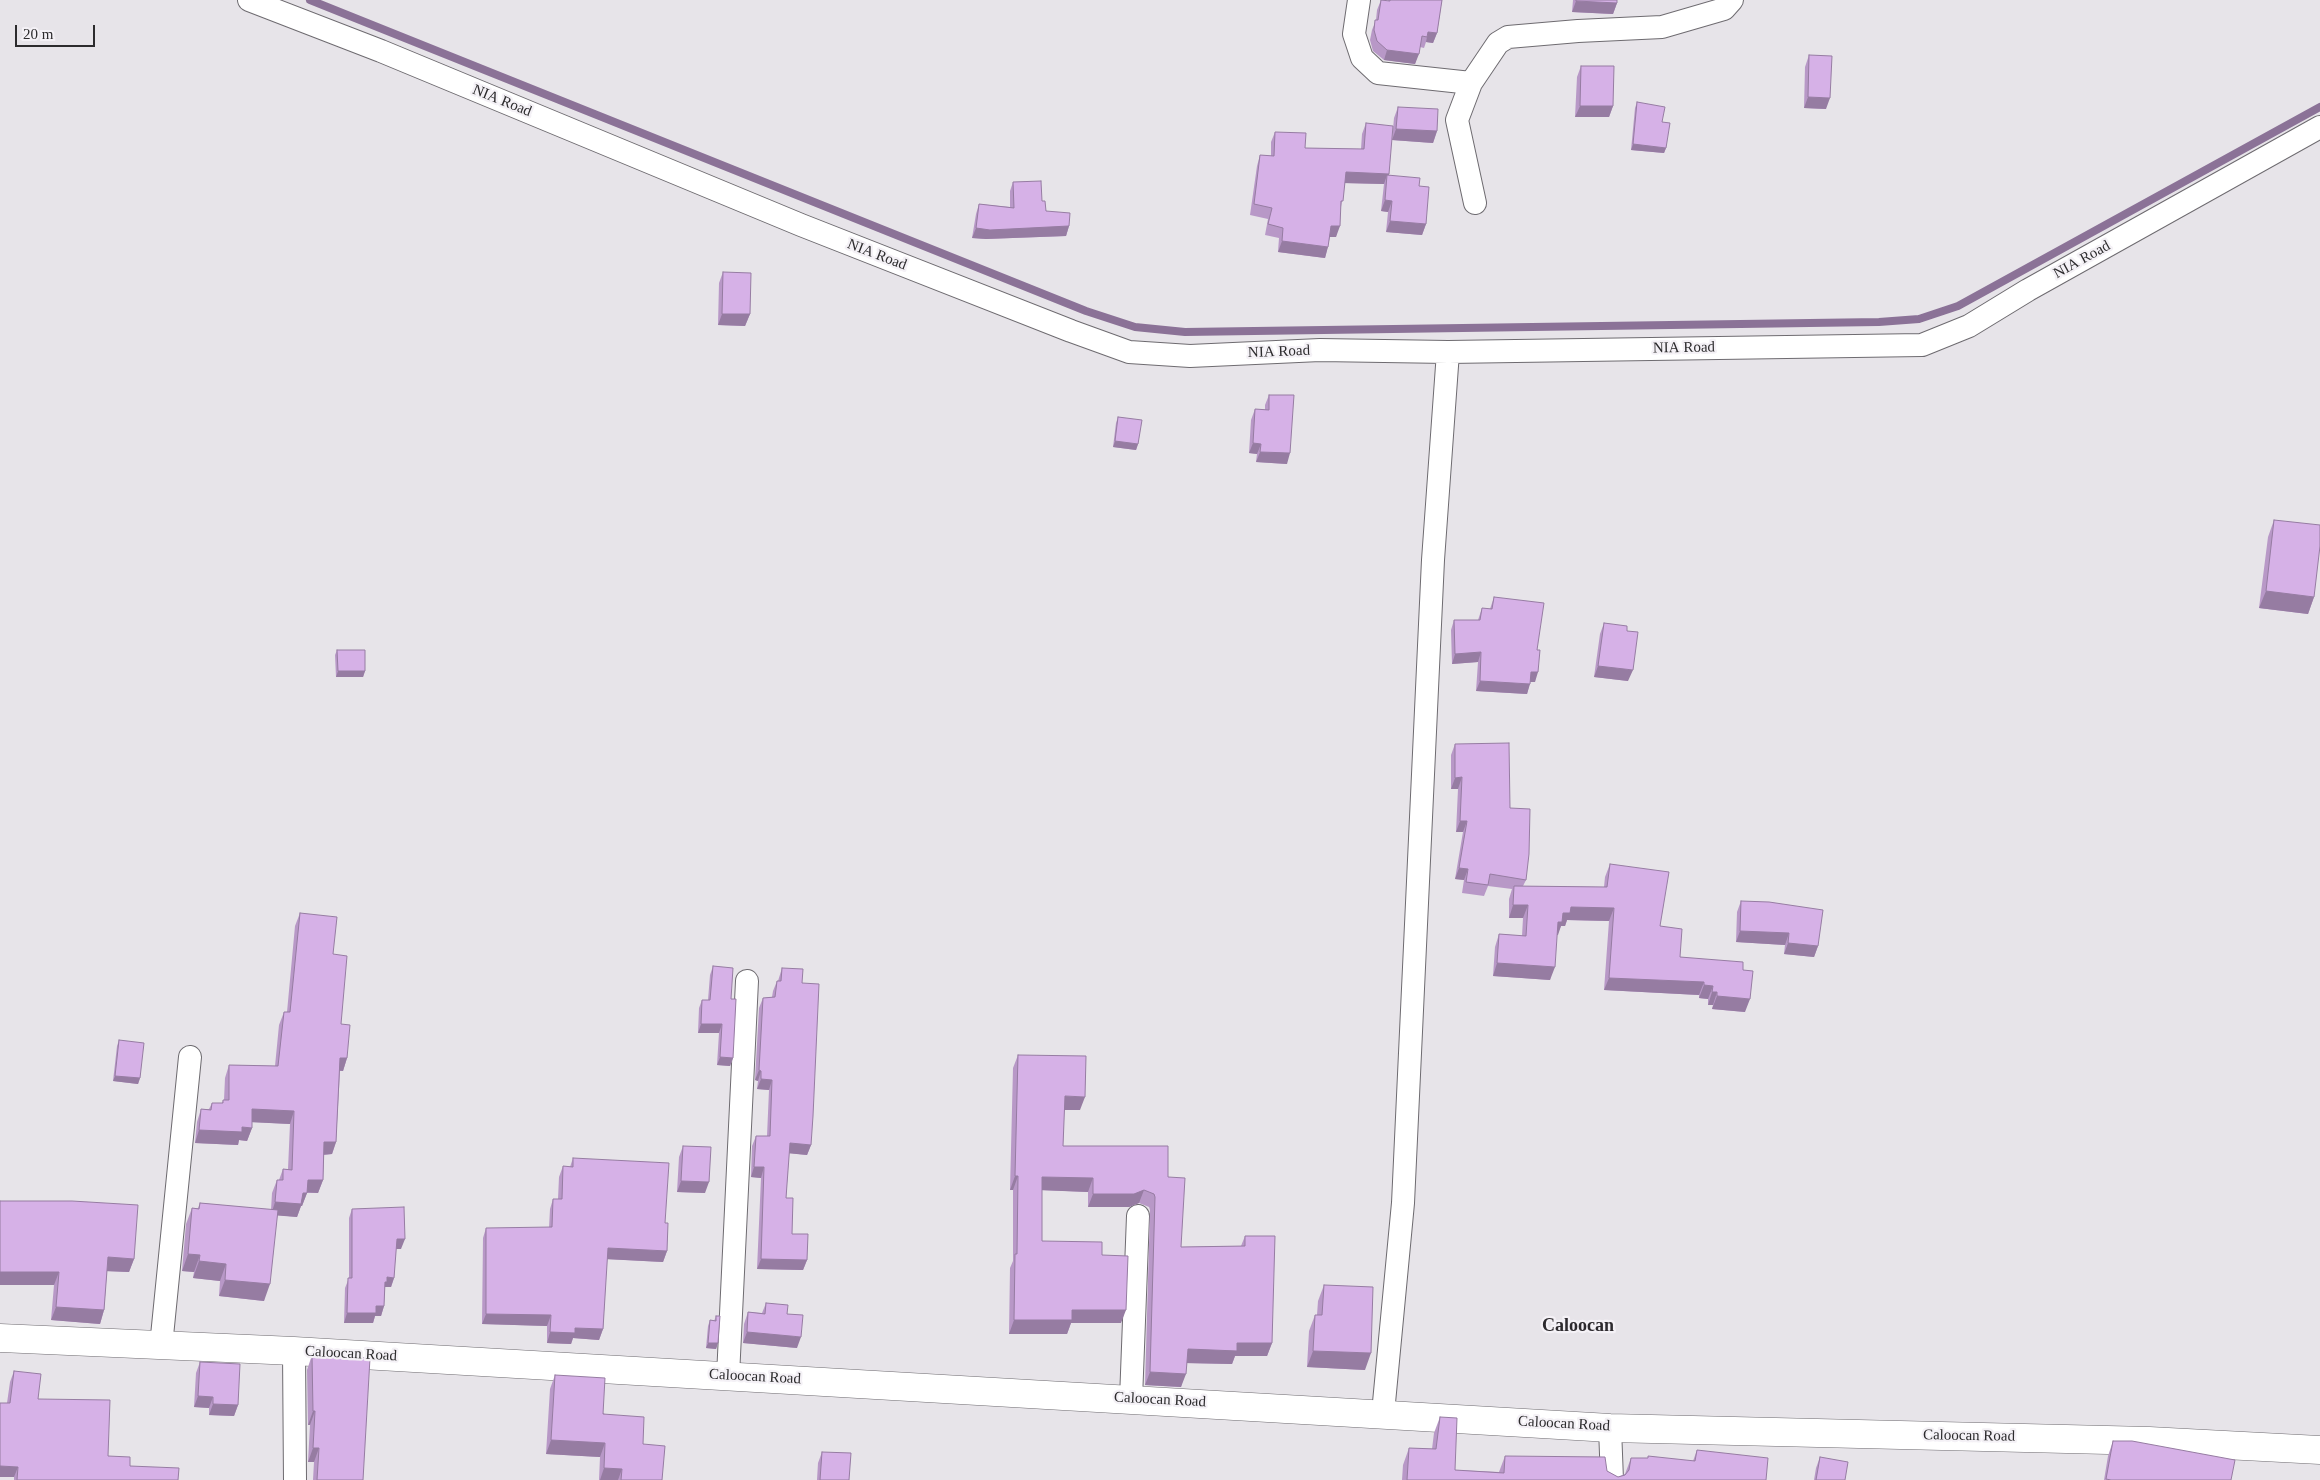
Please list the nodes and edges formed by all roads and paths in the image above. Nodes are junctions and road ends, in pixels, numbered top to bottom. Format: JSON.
{"nodes":[{"id":1,"x":249,"y":0,"type":"edge"},
{"id":2,"x":1359,"y":0,"type":"edge"},
{"id":3,"x":1732,"y":0,"type":"edge"},
{"id":4,"x":1471,"y":84,"type":"junction"},
{"id":5,"x":2320,"y":127,"type":"edge"},
{"id":6,"x":1476,"y":202,"type":"dead end"},
{"id":7,"x":1448,"y":352,"type":"junction"},
{"id":8,"x":747,"y":981,"type":"dead end"},
{"id":9,"x":190,"y":1057,"type":"dead end"},
{"id":10,"x":1138,"y":1216,"type":"dead end"},
{"id":11,"x":0,"y":1338,"type":"edge"},
{"id":12,"x":161,"y":1346,"type":"junction"},
{"id":13,"x":294,"y":1351,"type":"junction"},
{"id":14,"x":728,"y":1376,"type":"junction"},
{"id":15,"x":1131,"y":1399,"type":"junction"},
{"id":16,"x":1383,"y":1413,"type":"junction"},
{"id":17,"x":1610,"y":1428,"type":"junction"},
{"id":18,"x":2320,"y":1450,"type":"edge"},
{"id":19,"x":295,"y":1480,"type":"edge"},
{"id":20,"x":1612,"y":1480,"type":"edge"}],
"edges":[{"from":1,"to":7,"type":"street","name":"NIA Road"},
{"from":2,"to":4,"type":"street"},
{"from":3,"to":4,"type":"street"},
{"from":4,"to":6,"type":"street"},
{"from":5,"to":7,"type":"street","name":"NIA Road"},
{"from":7,"to":16,"type":"street"},
{"from":8,"to":14,"type":"street"},
{"from":9,"to":12,"type":"street"},
{"from":10,"to":15,"type":"street"},
{"from":11,"to":12,"type":"street","name":"Caloocan Road"},
{"from":12,"to":13,"type":"street","name":"Caloocan Road"},
{"from":13,"to":14,"type":"street","name":"Caloocan Road"},
{"from":13,"to":19,"type":"street"},
{"from":14,"to":15,"type":"street","name":"Caloocan Road"},
{"from":15,"to":16,"type":"street","name":"Caloocan Road"},
{"from":16,"to":17,"type":"street","name":"Caloocan Road"},
{"from":17,"to":18,"type":"street","name":"Caloocan Road"},
{"from":17,"to":20,"type":"street"}]}
